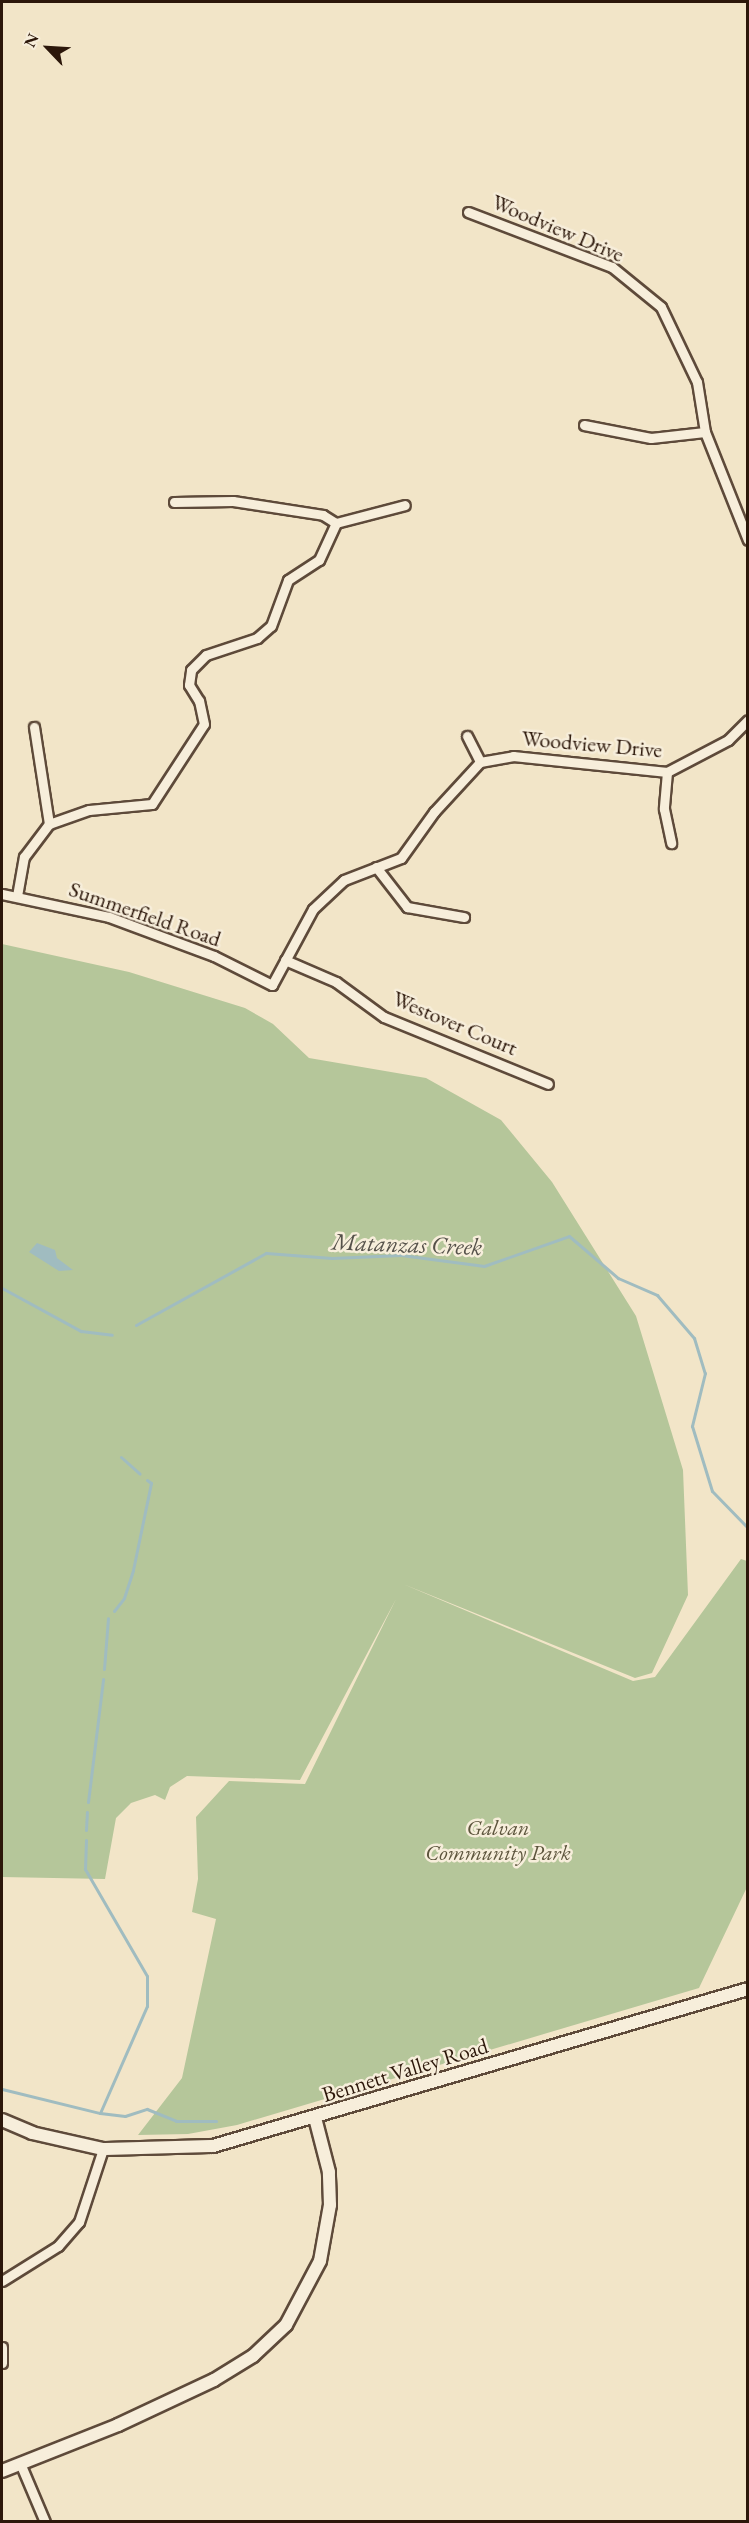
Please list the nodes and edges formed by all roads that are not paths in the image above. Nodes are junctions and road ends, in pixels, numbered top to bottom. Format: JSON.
{"nodes":[{"id":1,"x":468,"y":212,"type":"dead end"},
{"id":2,"x":584,"y":425,"type":"dead end"},
{"id":3,"x":705,"y":432,"type":"junction"},
{"id":4,"x":174,"y":502,"type":"dead end"},
{"id":5,"x":405,"y":505,"type":"dead end"},
{"id":6,"x":336,"y":523,"type":"junction"},
{"id":7,"x":747,"y":540,"type":"edge"},
{"id":8,"x":747,"y":720,"type":"edge"},
{"id":9,"x":34,"y":727,"type":"dead end"},
{"id":10,"x":467,"y":736,"type":"dead end"},
{"id":11,"x":480,"y":762,"type":"junction"},
{"id":12,"x":667,"y":772,"type":"junction"},
{"id":13,"x":49,"y":824,"type":"junction"},
{"id":14,"x":671,"y":843,"type":"dead end"},
{"id":15,"x":376,"y":867,"type":"junction"},
{"id":16,"x":2,"y":894,"type":"edge"},
{"id":17,"x":17,"y":896,"type":"junction"},
{"id":18,"x":464,"y":917,"type":"dead end"},
{"id":19,"x":285,"y":960,"type":"junction"},
{"id":20,"x":548,"y":1084,"type":"dead end"},
{"id":21,"x":747,"y":1989,"type":"edge"},
{"id":22,"x":315,"y":2118,"type":"junction"},
{"id":23,"x":2,"y":2120,"type":"edge"},
{"id":24,"x":103,"y":2149,"type":"junction"},
{"id":25,"x":2,"y":2281,"type":"edge"},
{"id":26,"x":2,"y":2347,"type":"edge"},
{"id":27,"x":2,"y":2362,"type":"edge"},
{"id":28,"x":20,"y":2463,"type":"junction"},
{"id":29,"x":2,"y":2470,"type":"edge"},
{"id":30,"x":45,"y":2522,"type":"edge"}],
"edges":[{"from":1,"to":3,"type":"street","name":"Woodview Drive"},
{"from":2,"to":3,"type":"street"},
{"from":3,"to":7,"type":"street","name":"Woodview Drive"},
{"from":4,"to":6,"type":"street"},
{"from":5,"to":6,"type":"street"},
{"from":6,"to":13,"type":"street"},
{"from":8,"to":12,"type":"street","name":"Woodview Drive"},
{"from":9,"to":13,"type":"street"},
{"from":10,"to":11,"type":"street"},
{"from":11,"to":12,"type":"street","name":"Woodview Drive"},
{"from":11,"to":15,"type":"street"},
{"from":12,"to":14,"type":"street"},
{"from":13,"to":17,"type":"street"},
{"from":15,"to":18,"type":"street"},
{"from":15,"to":19,"type":"street"},
{"from":16,"to":17,"type":"street","name":"Summerfield Road"},
{"from":17,"to":19,"type":"street","name":"Summerfield Road"},
{"from":19,"to":20,"type":"street","name":"Westover Court"},
{"from":21,"to":22,"type":"street","name":"Bennett Valley Road"},
{"from":22,"to":24,"type":"street"},
{"from":22,"to":28,"type":"street","name":"Bennett Valley Road"},
{"from":23,"to":24,"type":"street"},
{"from":24,"to":25,"type":"street"},
{"from":26,"to":27,"type":"street"},
{"from":28,"to":29,"type":"street","name":"Bennett Valley Road"},
{"from":28,"to":30,"type":"street"}]}
